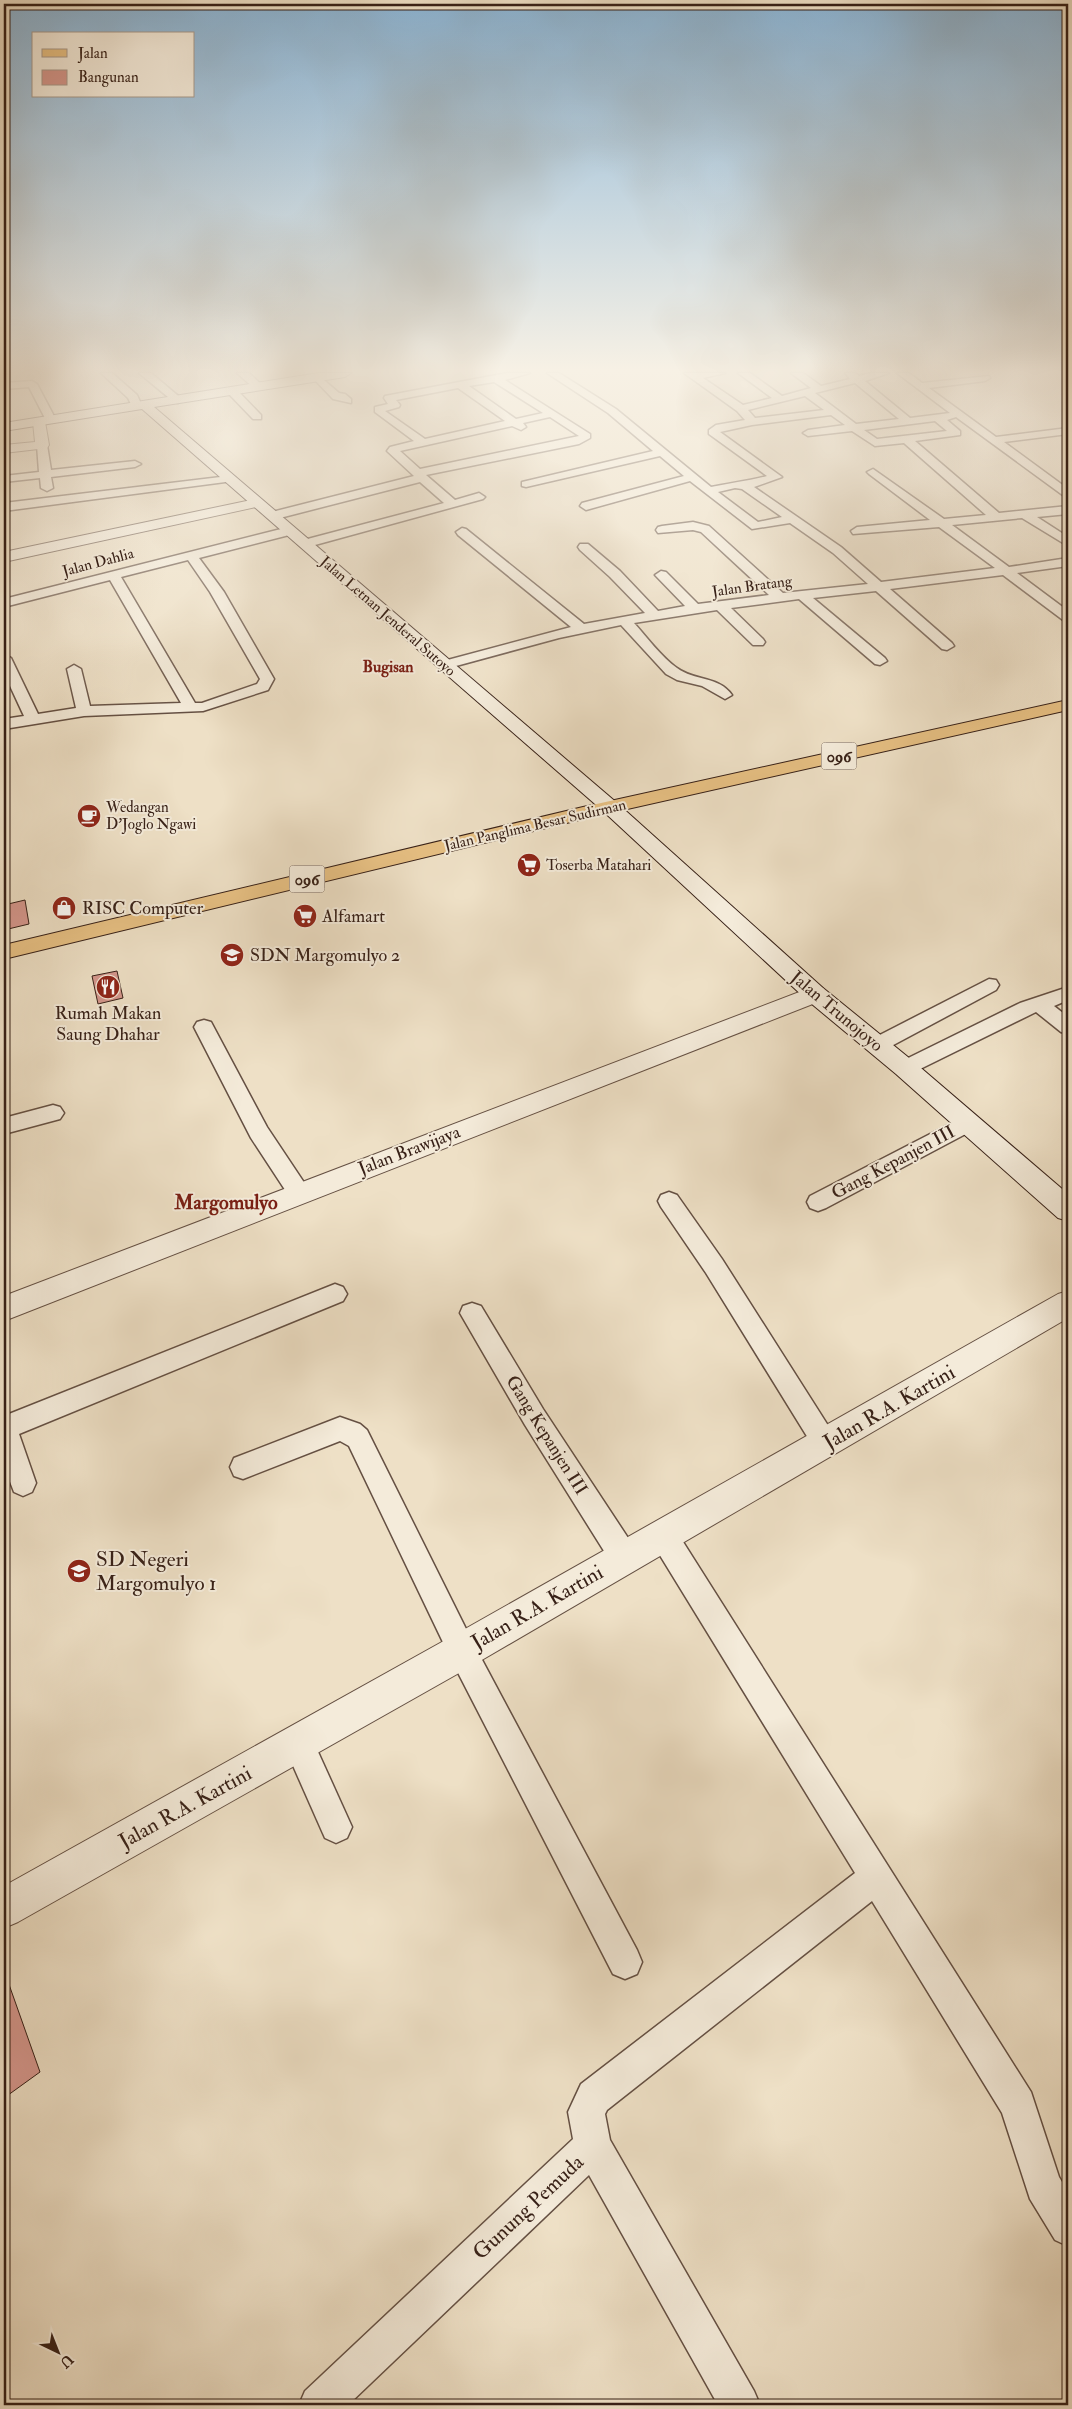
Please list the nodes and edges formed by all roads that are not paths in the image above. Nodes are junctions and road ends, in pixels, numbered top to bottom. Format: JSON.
{"nodes":[{"id":1,"x":46,"y":485,"type":"edge"},
{"id":2,"x":178,"y":485,"type":"edge"},
{"id":3,"x":236,"y":485,"type":"edge"},
{"id":4,"x":382,"y":485,"type":"edge"},
{"id":5,"x":431,"y":485,"type":"edge"},
{"id":6,"x":662,"y":485,"type":"edge"},
{"id":7,"x":703,"y":485,"type":"edge"},
{"id":8,"x":891,"y":485,"type":"edge"},
{"id":9,"x":960,"y":485,"type":"edge"},
{"id":10,"x":1057,"y":485,"type":"edge"},
{"id":11,"x":745,"y":486,"type":"joint"},
{"id":12,"x":709,"y":491,"type":"junction"},
{"id":13,"x":1068,"y":494,"type":"edge"},
{"id":14,"x":479,"y":496,"type":"dead end"},
{"id":15,"x":48,"y":502,"type":"junction"},
{"id":16,"x":256,"y":503,"type":"junction"},
{"id":17,"x":451,"y":503,"type":"junction"},
{"id":18,"x":586,"y":506,"type":"dead end"},
{"id":19,"x":4,"y":507,"type":"edge"},
{"id":20,"x":1068,"y":510,"type":"edge"},
{"id":21,"x":1024,"y":514,"type":"junction"},
{"id":22,"x":272,"y":516,"type":"junction"},
{"id":23,"x":995,"y":516,"type":"junction"},
{"id":24,"x":792,"y":519,"type":"junction"},
{"id":25,"x":940,"y":522,"type":"junction"},
{"id":26,"x":662,"y":530,"type":"dead end"},
{"id":27,"x":289,"y":531,"type":"junction"},
{"id":28,"x":858,"y":531,"type":"dead end"},
{"id":29,"x":462,"y":532,"type":"dead end"},
{"id":30,"x":1068,"y":542,"type":"edge"},
{"id":31,"x":304,"y":544,"type":"junction"},
{"id":32,"x":584,"y":547,"type":"dead end"},
{"id":33,"x":191,"y":555,"type":"junction"},
{"id":34,"x":4,"y":557,"type":"edge"},
{"id":35,"x":1068,"y":562,"type":"edge"},
{"id":36,"x":1007,"y":572,"type":"junction"},
{"id":37,"x":113,"y":575,"type":"junction"},
{"id":38,"x":662,"y":575,"type":"dead end"},
{"id":39,"x":880,"y":587,"type":"junction"},
{"id":40,"x":802,"y":595,"type":"junction"},
{"id":41,"x":780,"y":598,"type":"junction"},
{"id":42,"x":4,"y":603,"type":"edge"},
{"id":43,"x":722,"y":607,"type":"junction"},
{"id":44,"x":696,"y":610,"type":"junction"},
{"id":45,"x":655,"y":615,"type":"junction"},
{"id":46,"x":1068,"y":618,"type":"edge"},
{"id":47,"x":624,"y":620,"type":"junction"},
{"id":48,"x":582,"y":629,"type":"junction"},
{"id":49,"x":758,"y":642,"type":"dead end"},
{"id":50,"x":947,"y":646,"type":"dead end"},
{"id":51,"x":4,"y":658,"type":"edge"},
{"id":52,"x":880,"y":661,"type":"dead end"},
{"id":53,"x":445,"y":665,"type":"junction"},
{"id":54,"x":74,"y":669,"type":"dead end"},
{"id":55,"x":725,"y":695,"type":"dead end"},
{"id":56,"x":1068,"y":705,"type":"edge"},
{"id":57,"x":190,"y":708,"type":"junction"},
{"id":58,"x":84,"y":711,"type":"junction"},
{"id":59,"x":33,"y":719,"type":"junction"},
{"id":60,"x":4,"y":724,"type":"edge"},
{"id":61,"x":610,"y":807,"type":"junction"},
{"id":62,"x":4,"y":952,"type":"edge"},
{"id":63,"x":989,"y":985,"type":"dead end"},
{"id":64,"x":1068,"y":993,"type":"edge"},
{"id":65,"x":815,"y":994,"type":"junction"},
{"id":66,"x":1039,"y":1004,"type":"junction"},
{"id":67,"x":204,"y":1027,"type":"dead end"},
{"id":68,"x":1068,"y":1027,"type":"edge"},
{"id":69,"x":878,"y":1045,"type":"junction"},
{"id":70,"x":905,"y":1068,"type":"junction"},
{"id":71,"x":53,"y":1113,"type":"dead end"},
{"id":72,"x":967,"y":1122,"type":"junction"},
{"id":73,"x":4,"y":1126,"type":"edge"},
{"id":74,"x":299,"y":1192,"type":"junction"},
{"id":75,"x":669,"y":1201,"type":"dead end"},
{"id":76,"x":818,"y":1202,"type":"dead end"},
{"id":77,"x":1068,"y":1210,"type":"edge"},
{"id":78,"x":336,"y":1294,"type":"dead end"},
{"id":79,"x":1068,"y":1302,"type":"edge"},
{"id":80,"x":4,"y":1309,"type":"edge"},
{"id":81,"x":472,"y":1313,"type":"dead end"},
{"id":82,"x":4,"y":1428,"type":"edge"},
{"id":83,"x":826,"y":1443,"type":"junction"},
{"id":84,"x":243,"y":1467,"type":"dead end"},
{"id":85,"x":22,"y":1483,"type":"dead end"},
{"id":86,"x":663,"y":1535,"type":"junction"},
{"id":87,"x":624,"y":1556,"type":"junction"},
{"id":88,"x":462,"y":1652,"type":"junction"},
{"id":89,"x":298,"y":1743,"type":"junction"},
{"id":90,"x":336,"y":1826,"type":"dead end"},
{"id":91,"x":875,"y":1878,"type":"junction"},
{"id":92,"x":4,"y":1908,"type":"edge"},
{"id":93,"x":624,"y":1962,"type":"dead end"},
{"id":94,"x":593,"y":2146,"type":"junction"},
{"id":95,"x":1068,"y":2227,"type":"edge"},
{"id":96,"x":319,"y":2405,"type":"edge"},
{"id":97,"x":740,"y":2405,"type":"edge"}],
"edges":[{"from":1,"to":15,"type":"street"},
{"from":2,"to":15,"type":"street"},
{"from":3,"to":16,"type":"main road","name":"Jalan Letnan Jenderal Sutoyo"},
{"from":4,"to":22,"type":"street"},
{"from":5,"to":17,"type":"street"},
{"from":6,"to":18,"type":"street"},
{"from":7,"to":12,"type":"street"},
{"from":8,"to":25,"type":"street"},
{"from":9,"to":23,"type":"street"},
{"from":10,"to":13,"type":"street"},
{"from":11,"to":12,"type":"street"},
{"from":11,"to":24,"type":"street"},
{"from":12,"to":24,"type":"street"},
{"from":14,"to":17,"type":"street"},
{"from":15,"to":19,"type":"street"},
{"from":16,"to":22,"type":"main road","name":"Jalan Letnan Jenderal Sutoyo"},
{"from":16,"to":34,"type":"main road"},
{"from":17,"to":31,"type":"street"},
{"from":20,"to":21,"type":"street"},
{"from":21,"to":23,"type":"street"},
{"from":21,"to":30,"type":"street"},
{"from":22,"to":27,"type":"main road","name":"Jalan Letnan Jenderal Sutoyo"},
{"from":23,"to":25,"type":"street"},
{"from":24,"to":39,"type":"street"},
{"from":25,"to":28,"type":"street"},
{"from":25,"to":36,"type":"street"},
{"from":26,"to":41,"type":"street"},
{"from":27,"to":31,"type":"main road","name":"Jalan Letnan Jenderal Sutoyo"},
{"from":27,"to":33,"type":"street","name":"Jalan Dahlia"},
{"from":29,"to":48,"type":"street"},
{"from":31,"to":53,"type":"main road","name":"Jalan Letnan Jenderal Sutoyo"},
{"from":32,"to":45,"type":"street"},
{"from":33,"to":37,"type":"street","name":"Jalan Dahlia"},
{"from":33,"to":57,"type":"street"},
{"from":35,"to":36,"type":"street","name":"Jalan Bratang"},
{"from":36,"to":39,"type":"street","name":"Jalan Bratang"},
{"from":36,"to":46,"type":"street"},
{"from":37,"to":42,"type":"street","name":"Jalan Dahlia"},
{"from":37,"to":57,"type":"street"},
{"from":38,"to":44,"type":"street"},
{"from":39,"to":40,"type":"street","name":"Jalan Bratang"},
{"from":39,"to":50,"type":"street"},
{"from":40,"to":41,"type":"street","name":"Jalan Bratang"},
{"from":40,"to":52,"type":"street"},
{"from":41,"to":43,"type":"street","name":"Jalan Bratang"},
{"from":43,"to":44,"type":"street","name":"Jalan Bratang"},
{"from":43,"to":49,"type":"street"},
{"from":44,"to":45,"type":"street","name":"Jalan Bratang"},
{"from":45,"to":47,"type":"street","name":"Jalan Bratang"},
{"from":47,"to":48,"type":"street","name":"Jalan Bratang"},
{"from":47,"to":55,"type":"street"},
{"from":48,"to":53,"type":"street","name":"Jalan Bratang"},
{"from":51,"to":59,"type":"street"},
{"from":53,"to":61,"type":"main road","name":"Jalan Letnan Jenderal Sutoyo"},
{"from":54,"to":58,"type":"street"},
{"from":56,"to":61,"type":"main road","name":"Jalan Panglima Besar Sudirman","number":"096"},
{"from":57,"to":58,"type":"street"},
{"from":58,"to":59,"type":"street"},
{"from":59,"to":60,"type":"street"},
{"from":61,"to":62,"type":"main road","name":"Jalan Panglima Besar Sudirman","number":"096"},
{"from":61,"to":65,"type":"main road","name":"Jalan Trunojoyo"},
{"from":63,"to":69,"type":"street"},
{"from":64,"to":66,"type":"street"},
{"from":65,"to":69,"type":"main road","name":"Jalan Trunojoyo"},
{"from":65,"to":74,"type":"main road","name":"Jalan Brawijaya"},
{"from":66,"to":68,"type":"street"},
{"from":66,"to":70,"type":"street"},
{"from":67,"to":74,"type":"street"},
{"from":69,"to":70,"type":"main road","name":"Jalan Trunojoyo"},
{"from":70,"to":72,"type":"main road","name":"Jalan Trunojoyo"},
{"from":71,"to":73,"type":"street"},
{"from":72,"to":76,"type":"street","name":"Gang Kepanjen III"},
{"from":72,"to":77,"type":"main road","name":"Jalan Trunojoyo"},
{"from":74,"to":80,"type":"main road","name":"Jalan Brawijaya"},
{"from":75,"to":83,"type":"street"},
{"from":78,"to":82,"type":"street"},
{"from":79,"to":83,"type":"main road","name":"Jalan R.A. Kartini"},
{"from":81,"to":87,"type":"street","name":"Gang Kepanjen III"},
{"from":82,"to":85,"type":"street"},
{"from":83,"to":86,"type":"main road","name":"Jalan R.A. Kartini"},
{"from":84,"to":88,"type":"street"},
{"from":86,"to":87,"type":"main road","name":"Jalan R.A. Kartini"},
{"from":86,"to":91,"type":"street"},
{"from":87,"to":88,"type":"main road","name":"Jalan R.A. Kartini"},
{"from":88,"to":89,"type":"main road","name":"Jalan R.A. Kartini"},
{"from":88,"to":93,"type":"street"},
{"from":89,"to":90,"type":"street"},
{"from":89,"to":92,"type":"main road","name":"Jalan R.A. Kartini"},
{"from":91,"to":94,"type":"street","name":"Gunung Pemuda"},
{"from":91,"to":95,"type":"street"},
{"from":94,"to":96,"type":"street","name":"Gunung Pemuda"},
{"from":94,"to":97,"type":"street"}]}
